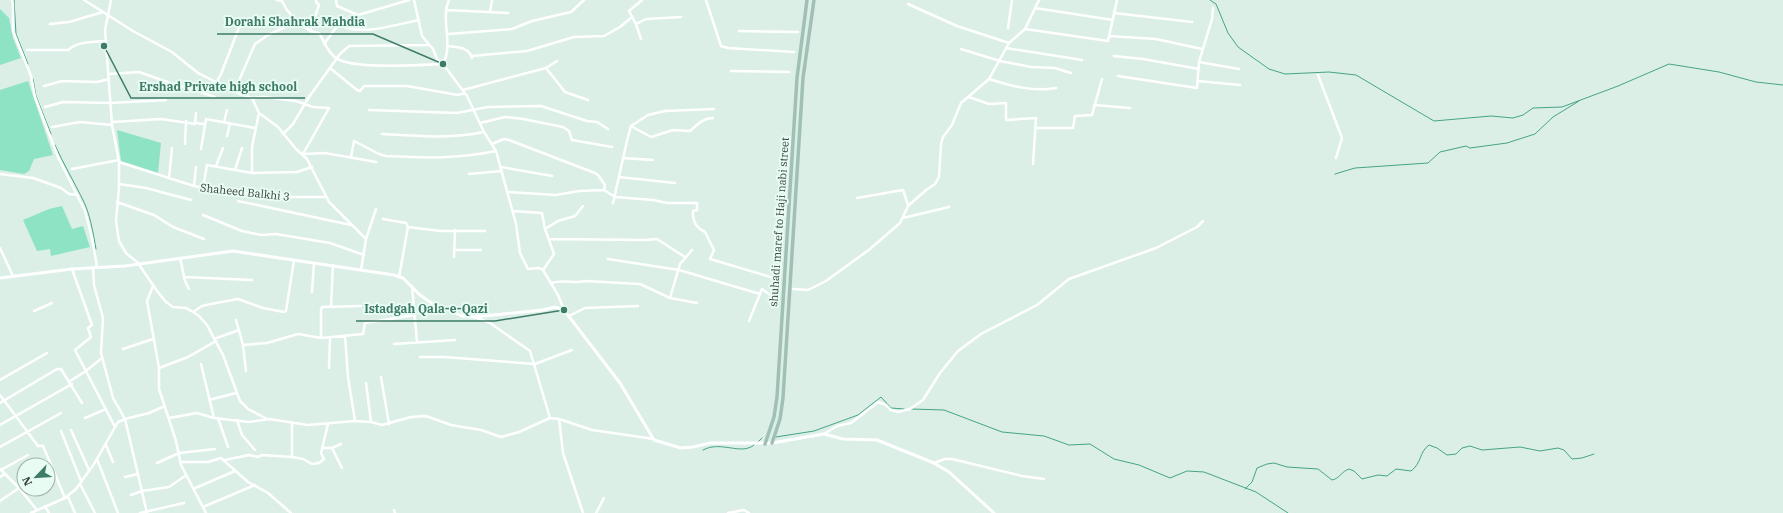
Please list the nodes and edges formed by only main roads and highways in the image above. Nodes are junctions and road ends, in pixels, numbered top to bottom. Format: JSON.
{"nodes":[{"id":1,"x":807,"y":0,"type":"edge"},
{"id":2,"x":814,"y":0,"type":"edge"},
{"id":3,"x":772,"y":443,"type":"road end"},
{"id":4,"x":765,"y":444,"type":"road end"}],
"edges":[{"from":1,"to":4,"type":"main road","name":"shuhadi maref to Haji nabi street"},
{"from":2,"to":3,"type":"main road"}]}
